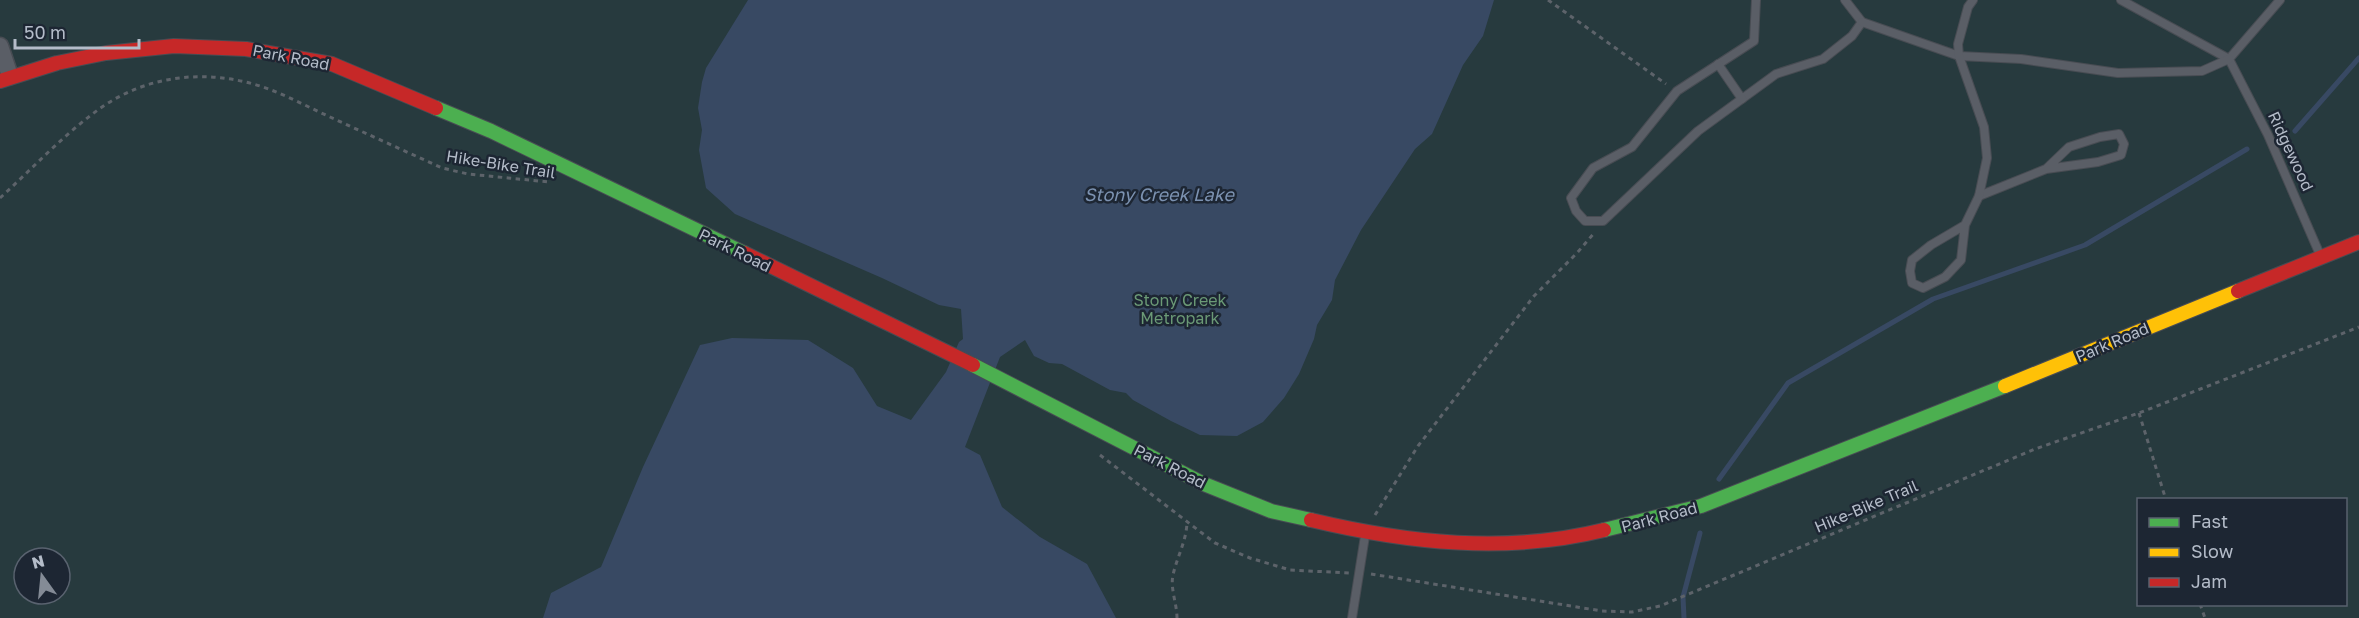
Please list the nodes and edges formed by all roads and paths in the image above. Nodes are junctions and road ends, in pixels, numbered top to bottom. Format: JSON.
{"nodes":[{"id":1,"x":1548,"y":0,"type":"edge"},
{"id":2,"x":1756,"y":0,"type":"edge"},
{"id":3,"x":1845,"y":0,"type":"edge"},
{"id":4,"x":1973,"y":0,"type":"edge"},
{"id":5,"x":2121,"y":0,"type":"edge"},
{"id":6,"x":2280,"y":0,"type":"edge"},
{"id":7,"x":1862,"y":22,"type":"junction"},
{"id":8,"x":0,"y":46,"type":"edge"},
{"id":9,"x":1959,"y":56,"type":"junction"},
{"id":10,"x":2229,"y":59,"type":"junction"},
{"id":11,"x":1718,"y":64,"type":"junction"},
{"id":12,"x":5,"y":78,"type":"edge"},
{"id":13,"x":1677,"y":91,"type":"junction"},
{"id":14,"x":1742,"y":99,"type":"junction"},
{"id":15,"x":2046,"y":169,"type":"junction"},
{"id":16,"x":557,"y":183,"type":"dead end"},
{"id":17,"x":1979,"y":196,"type":"junction"},
{"id":18,"x":0,"y":198,"type":"edge"},
{"id":19,"x":1604,"y":221,"type":"junction"},
{"id":20,"x":1965,"y":225,"type":"junction"},
{"id":21,"x":2359,"y":242,"type":"edge"},
{"id":22,"x":2321,"y":257,"type":"junction"},
{"id":23,"x":2359,"y":327,"type":"edge"},
{"id":24,"x":2139,"y":413,"type":"junction"},
{"id":25,"x":1092,"y":449,"type":"dead end"},
{"id":26,"x":2165,"y":498,"type":"edge"},
{"id":27,"x":1187,"y":523,"type":"junction"},
{"id":28,"x":1365,"y":533,"type":"junction"},
{"id":29,"x":1351,"y":573,"type":"dead end"},
{"id":30,"x":1368,"y":574,"type":"dead end"},
{"id":31,"x":1177,"y":618,"type":"edge"},
{"id":32,"x":1352,"y":618,"type":"edge"}],
"edges":[{"from":1,"to":13,"type":"path"},
{"from":2,"to":11,"type":"lane"},
{"from":3,"to":7,"type":"lane"},
{"from":4,"to":9,"type":"lane"},
{"from":5,"to":10,"type":"lane"},
{"from":6,"to":10,"type":"lane"},
{"from":7,"to":9,"type":"lane"},
{"from":7,"to":14,"type":"lane"},
{"from":8,"to":12,"type":"street","name":"Park Road"},
{"from":9,"to":10,"type":"lane"},
{"from":9,"to":17,"type":"lane"},
{"from":10,"to":22,"type":"lane","name":"Ridgewood"},
{"from":11,"to":13,"type":"lane"},
{"from":11,"to":14,"type":"lane"},
{"from":12,"to":28,"type":"street","name":"Park Road"},
{"from":13,"to":19,"type":"lane"},
{"from":14,"to":19,"type":"lane"},
{"from":15,"to":15,"type":"lane"},
{"from":15,"to":17,"type":"lane"},
{"from":16,"to":18,"type":"path","name":"Hike-Bike Trail"},
{"from":17,"to":20,"type":"lane"},
{"from":19,"to":28,"type":"path"},
{"from":20,"to":20,"type":"lane"},
{"from":21,"to":22,"type":"street","name":"Park Road"},
{"from":22,"to":28,"type":"street","name":"Park Road"},
{"from":23,"to":24,"type":"path","name":"Hike-Bike Trail"},
{"from":24,"to":26,"type":"path"},
{"from":24,"to":30,"type":"path","name":"Hike-Bike Trail"},
{"from":25,"to":27,"type":"path"},
{"from":27,"to":29,"type":"path"},
{"from":27,"to":31,"type":"path"},
{"from":28,"to":32,"type":"lane"}]}
